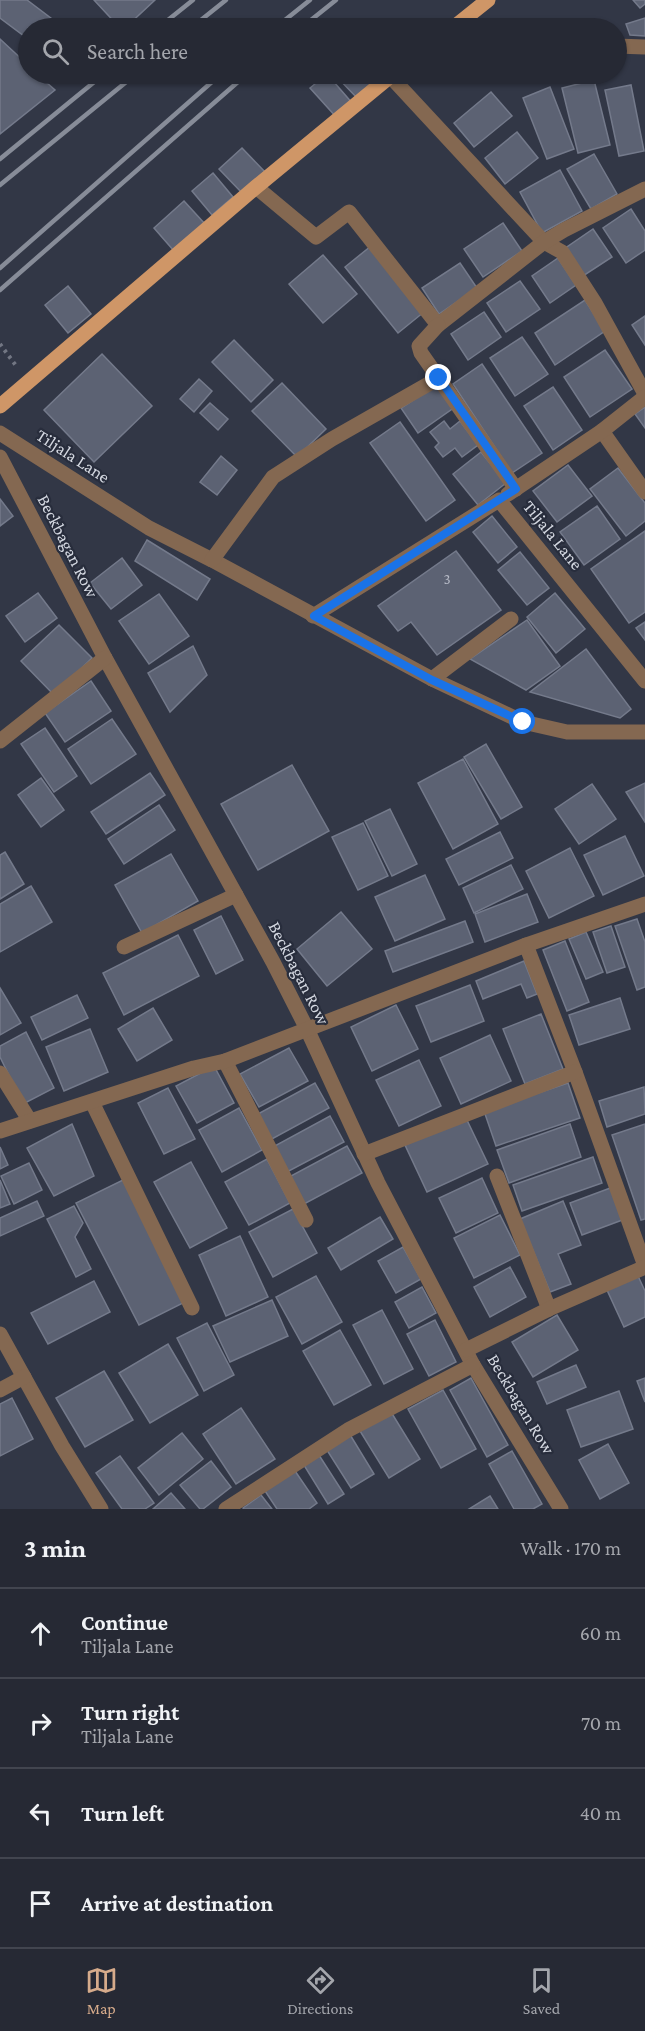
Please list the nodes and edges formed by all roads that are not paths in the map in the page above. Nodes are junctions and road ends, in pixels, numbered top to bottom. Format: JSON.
{"nodes":[{"id":1,"x":488,"y":0,"type":"edge"},
{"id":2,"x":466,"y":18,"type":"edge"},
{"id":3,"x":627,"y":46,"type":"edge"},
{"id":4,"x":645,"y":47,"type":"edge"},
{"id":5,"x":380,"y":84,"type":"edge"},
{"id":6,"x":399,"y":84,"type":"edge"},
{"id":7,"x":256,"y":187,"type":"junction"},
{"id":8,"x":645,"y":189,"type":"edge"},
{"id":9,"x":544,"y":242,"type":"junction"},
{"id":10,"x":438,"y":325,"type":"junction"},
{"id":11,"x":439,"y":378,"type":"junction"},
{"id":12,"x":645,"y":396,"type":"edge"},
{"id":13,"x":0,"y":406,"type":"edge"},
{"id":14,"x":602,"y":431,"type":"junction"},
{"id":15,"x":0,"y":433,"type":"edge"},
{"id":16,"x":0,"y":457,"type":"edge"},
{"id":17,"x":516,"y":489,"type":"junction"},
{"id":18,"x":645,"y":492,"type":"edge"},
{"id":19,"x":500,"y":500,"type":"junction"},
{"id":20,"x":212,"y":560,"type":"junction"},
{"id":21,"x":314,"y":616,"type":"junction"},
{"id":22,"x":511,"y":619,"type":"dead end"},
{"id":23,"x":105,"y":658,"type":"junction"},
{"id":24,"x":432,"y":680,"type":"junction"},
{"id":25,"x":645,"y":681,"type":"edge"},
{"id":26,"x":645,"y":732,"type":"edge"},
{"id":27,"x":0,"y":741,"type":"edge"},
{"id":28,"x":236,"y":895,"type":"junction"},
{"id":29,"x":645,"y":904,"type":"edge"},
{"id":30,"x":526,"y":945,"type":"junction"},
{"id":31,"x":124,"y":947,"type":"dead end"},
{"id":32,"x":307,"y":1029,"type":"junction"},
{"id":33,"x":225,"y":1061,"type":"junction"},
{"id":34,"x":575,"y":1072,"type":"junction"},
{"id":35,"x":0,"y":1073,"type":"edge"},
{"id":36,"x":92,"y":1102,"type":"junction"},
{"id":37,"x":30,"y":1121,"type":"junction"},
{"id":38,"x":0,"y":1131,"type":"edge"},
{"id":39,"x":364,"y":1154,"type":"junction"},
{"id":40,"x":497,"y":1176,"type":"dead end"},
{"id":41,"x":306,"y":1220,"type":"dead end"},
{"id":42,"x":645,"y":1267,"type":"edge"},
{"id":43,"x":192,"y":1308,"type":"dead end"},
{"id":44,"x":549,"y":1309,"type":"junction"},
{"id":45,"x":0,"y":1334,"type":"edge"},
{"id":46,"x":466,"y":1350,"type":"junction"},
{"id":47,"x":474,"y":1365,"type":"junction"},
{"id":48,"x":24,"y":1377,"type":"junction"},
{"id":49,"x":0,"y":1390,"type":"edge"},
{"id":50,"x":101,"y":1509,"type":"edge"},
{"id":51,"x":226,"y":1509,"type":"edge"},
{"id":52,"x":561,"y":1509,"type":"edge"}],
"edges":[{"from":1,"to":2,"type":"main road"},
{"from":3,"to":4,"type":"street"},
{"from":5,"to":7,"type":"main road"},
{"from":6,"to":9,"type":"street"},
{"from":7,"to":10,"type":"street"},
{"from":7,"to":13,"type":"main road"},
{"from":8,"to":9,"type":"street"},
{"from":9,"to":10,"type":"street"},
{"from":9,"to":12,"type":"street"},
{"from":10,"to":11,"type":"street"},
{"from":11,"to":17,"type":"street"},
{"from":11,"to":20,"type":"street"},
{"from":12,"to":14,"type":"street"},
{"from":14,"to":17,"type":"street"},
{"from":14,"to":18,"type":"street"},
{"from":15,"to":20,"type":"street","name":"Tiljala Lane"},
{"from":16,"to":23,"type":"street","name":"Beckbagan Row"},
{"from":17,"to":19,"type":"street"},
{"from":19,"to":21,"type":"street","name":"Tiljala Lane"},
{"from":19,"to":25,"type":"street","name":"Tiljala Lane"},
{"from":20,"to":21,"type":"street","name":"Tiljala Lane"},
{"from":21,"to":24,"type":"street","name":"Tiljala Lane"},
{"from":22,"to":24,"type":"street"},
{"from":23,"to":27,"type":"street"},
{"from":23,"to":28,"type":"street","name":"Beckbagan Row"},
{"from":24,"to":26,"type":"street","name":"Tiljala Lane"},
{"from":28,"to":31,"type":"street"},
{"from":28,"to":32,"type":"street","name":"Beckbagan Row"},
{"from":29,"to":30,"type":"street"},
{"from":30,"to":32,"type":"street"},
{"from":30,"to":34,"type":"street"},
{"from":32,"to":33,"type":"street"},
{"from":32,"to":39,"type":"street","name":"Beckbagan Row"},
{"from":33,"to":36,"type":"street"},
{"from":33,"to":41,"type":"street"},
{"from":34,"to":39,"type":"street"},
{"from":34,"to":42,"type":"street"},
{"from":35,"to":37,"type":"street"},
{"from":36,"to":37,"type":"street"},
{"from":36,"to":43,"type":"street"},
{"from":37,"to":38,"type":"street"},
{"from":39,"to":46,"type":"street","name":"Beckbagan Row"},
{"from":40,"to":44,"type":"street"},
{"from":42,"to":44,"type":"street"},
{"from":44,"to":46,"type":"street"},
{"from":45,"to":48,"type":"street"},
{"from":46,"to":47,"type":"street","name":"Beckbagan Row"},
{"from":47,"to":51,"type":"street"},
{"from":47,"to":52,"type":"street","name":"Beckbagan Row"},
{"from":48,"to":49,"type":"street"},
{"from":48,"to":50,"type":"street"}]}
